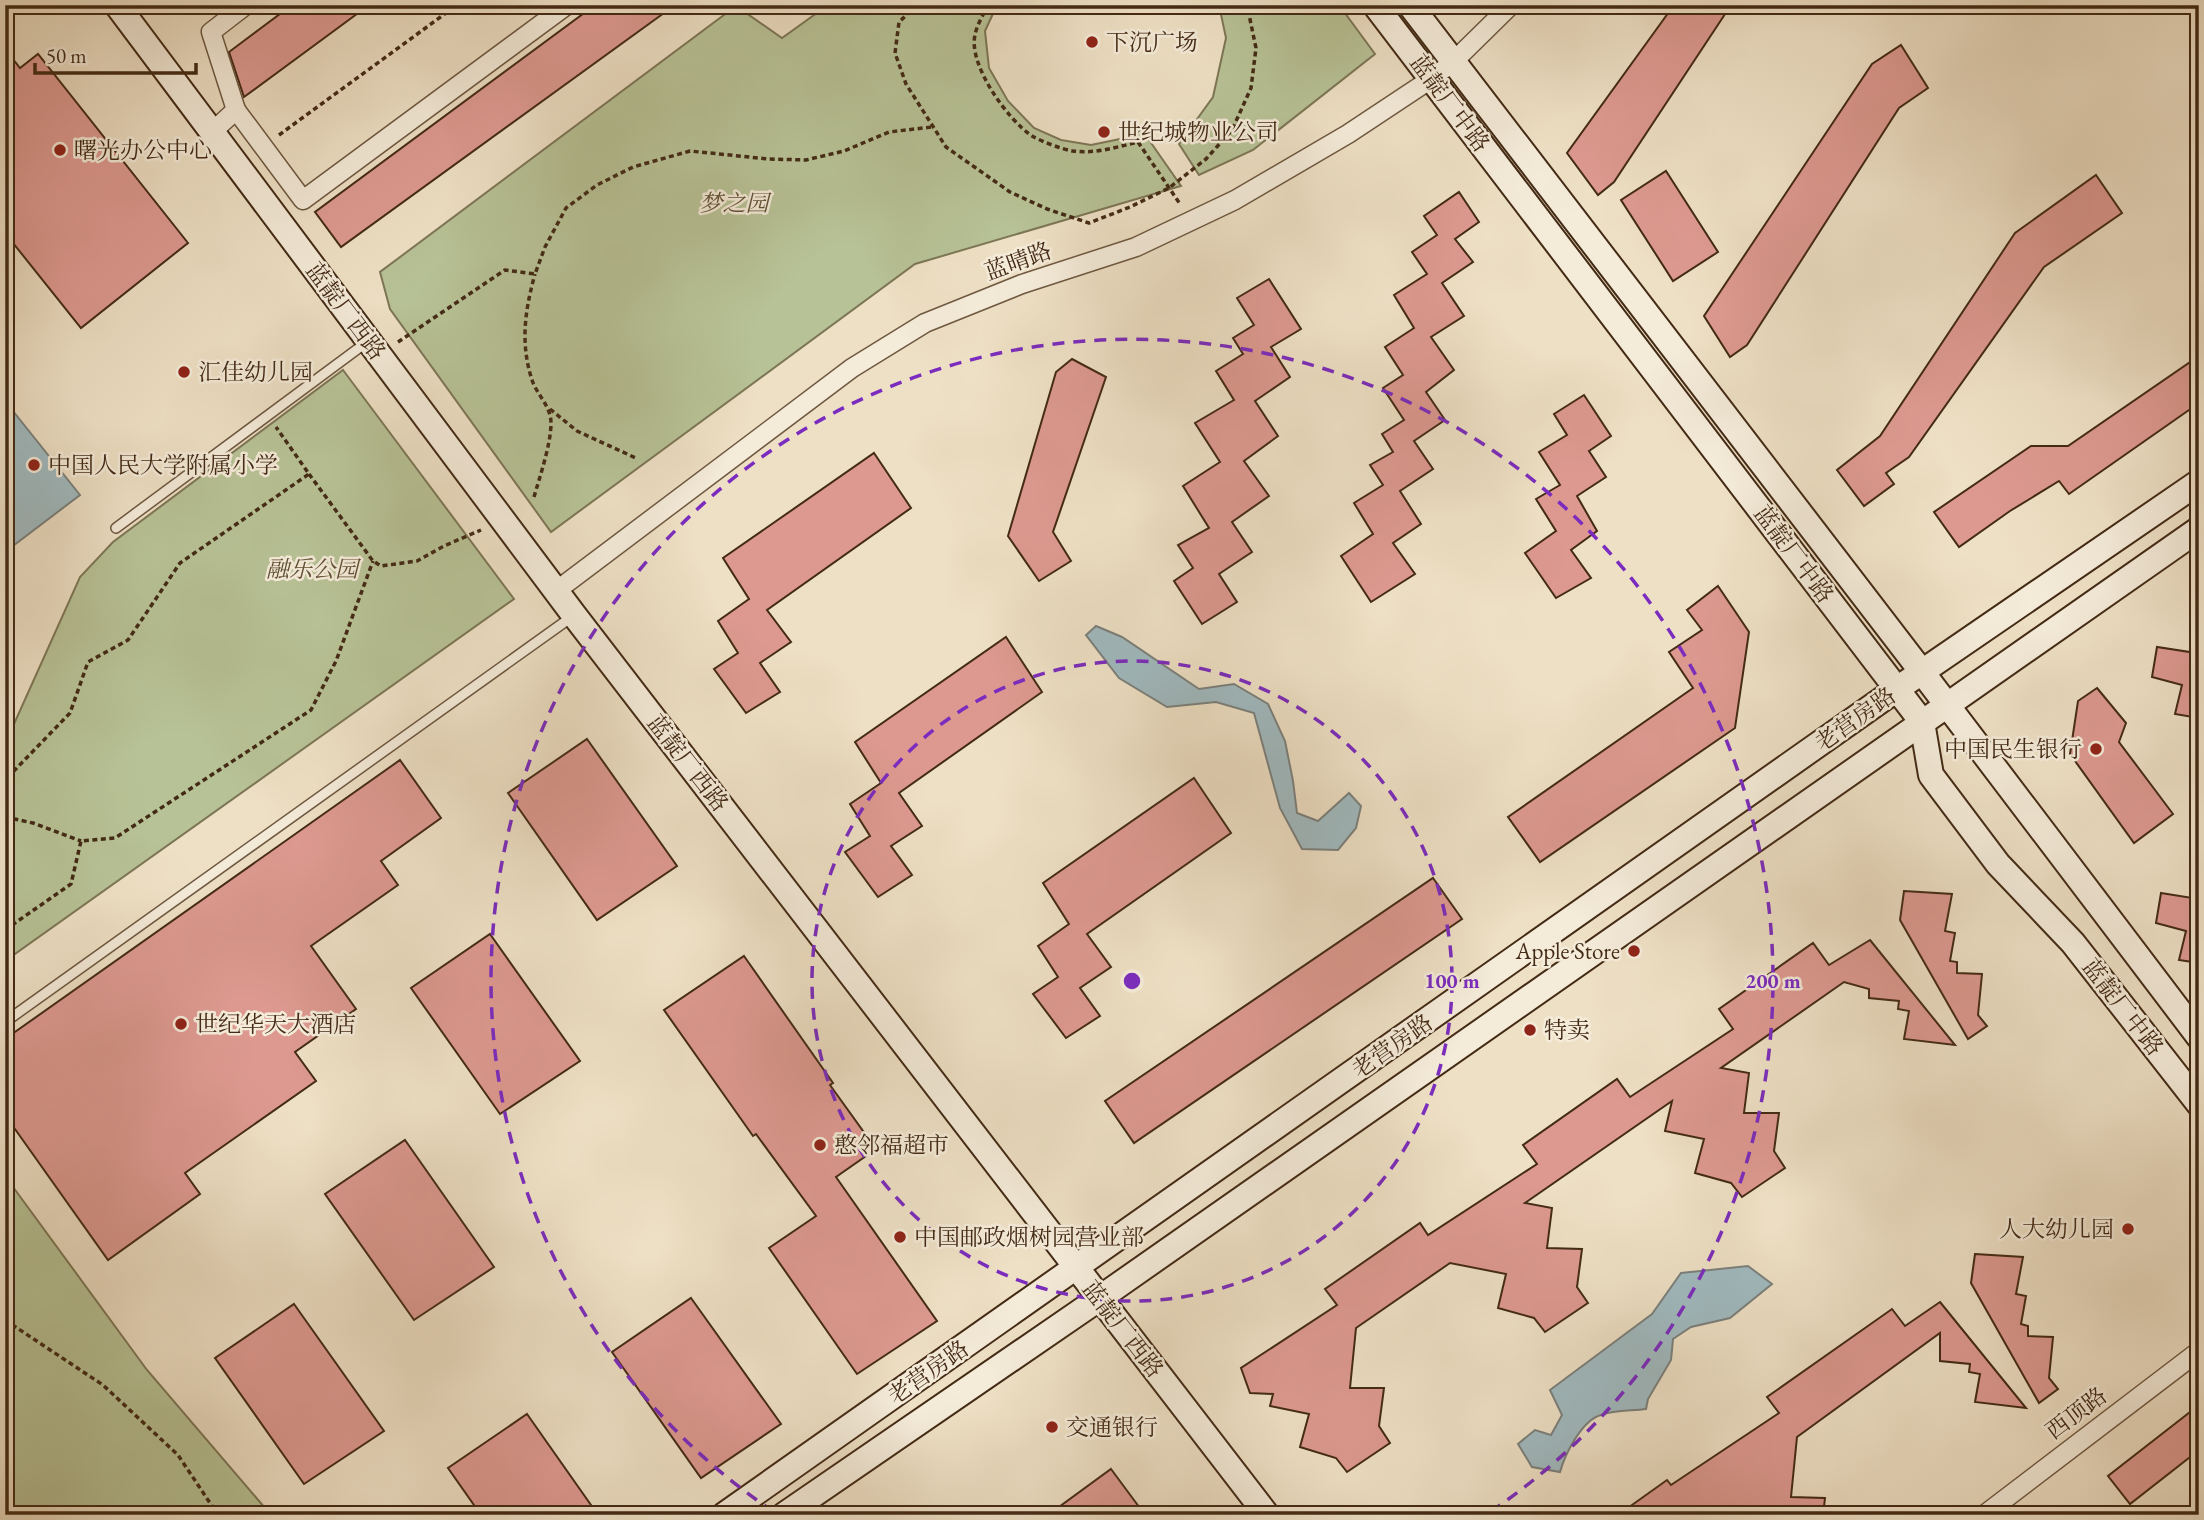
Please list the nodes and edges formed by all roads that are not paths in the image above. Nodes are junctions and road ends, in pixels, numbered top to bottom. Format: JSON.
{"nodes":[{"id":1,"x":117,"y":5,"type":"edge"},
{"id":2,"x":246,"y":5,"type":"edge"},
{"id":3,"x":567,"y":5,"type":"edge"},
{"id":4,"x":1375,"y":5,"type":"edge"},
{"id":5,"x":1410,"y":5,"type":"edge"},
{"id":6,"x":1511,"y":5,"type":"edge"},
{"id":7,"x":1453,"y":62,"type":"junction"},
{"id":8,"x":1431,"y":79,"type":"junction"},
{"id":9,"x":236,"y":110,"type":"junction"},
{"id":10,"x":212,"y":132,"type":"junction"},
{"id":11,"x":369,"y":341,"type":"junction"},
{"id":12,"x":2199,"y":482,"type":"edge"},
{"id":13,"x":116,"y":528,"type":"dead end"},
{"id":14,"x":2199,"y":529,"type":"edge"},
{"id":15,"x":556,"y":591,"type":"junction"},
{"id":16,"x":574,"y":615,"type":"junction"},
{"id":17,"x":1922,"y":672,"type":"junction"},
{"id":18,"x":1897,"y":689,"type":"junction"},
{"id":19,"x":1947,"y":705,"type":"junction"},
{"id":20,"x":1922,"y":722,"type":"junction"},
{"id":21,"x":5,"y":1023,"type":"edge"},
{"id":22,"x":2199,"y":1037,"type":"edge"},
{"id":23,"x":2199,"y":1104,"type":"edge"},
{"id":24,"x":1076,"y":1268,"type":"junction"},
{"id":25,"x":1100,"y":1298,"type":"junction"},
{"id":26,"x":2199,"y":1350,"type":"edge"},
{"id":27,"x":724,"y":1515,"type":"edge"},
{"id":28,"x":784,"y":1515,"type":"edge"},
{"id":29,"x":1268,"y":1515,"type":"edge"},
{"id":30,"x":1984,"y":1515,"type":"edge"}],
"edges":[{"from":1,"to":10,"type":"street","name":"蓝靛厂西路"},
{"from":2,"to":9,"type":"street"},
{"from":3,"to":9,"type":"street"},
{"from":4,"to":8,"type":"street","name":"蓝靛厂中路"},
{"from":5,"to":7,"type":"street","name":"蓝靛厂中路"},
{"from":6,"to":7,"type":"street","name":"蓝晴路"},
{"from":7,"to":8,"type":"street","name":"蓝晴路"},
{"from":7,"to":17,"type":"street","name":"蓝靛厂中路"},
{"from":8,"to":15,"type":"street","name":"蓝晴路"},
{"from":8,"to":18,"type":"street","name":"蓝靛厂中路"},
{"from":9,"to":10,"type":"street"},
{"from":10,"to":11,"type":"street","name":"蓝靛厂西路"},
{"from":11,"to":13,"type":"lane"},
{"from":11,"to":15,"type":"street","name":"蓝靛厂西路"},
{"from":12,"to":17,"type":"street","name":"老营房路"},
{"from":14,"to":19,"type":"street","name":"老营房路"},
{"from":15,"to":16,"type":"street","name":"蓝靛厂西路"},
{"from":16,"to":21,"type":"lane"},
{"from":16,"to":24,"type":"street","name":"蓝靛厂西路"},
{"from":17,"to":18,"type":"street","name":"老营房路"},
{"from":17,"to":19,"type":"street","name":"蓝靛厂中路"},
{"from":18,"to":20,"type":"street","name":"蓝靛厂中路"},
{"from":18,"to":24,"type":"street","name":"老营房路"},
{"from":19,"to":20,"type":"street","name":"老营房路"},
{"from":19,"to":22,"type":"street","name":"蓝靛厂中路"},
{"from":20,"to":23,"type":"street","name":"蓝靛厂中路"},
{"from":20,"to":25,"type":"street","name":"老营房路"},
{"from":24,"to":25,"type":"street","name":"蓝靛厂西路"},
{"from":24,"to":27,"type":"street","name":"老营房路"},
{"from":25,"to":28,"type":"street","name":"老营房路"},
{"from":25,"to":29,"type":"street","name":"蓝靛厂西路"},
{"from":26,"to":30,"type":"street","name":"西顶路"}]}
